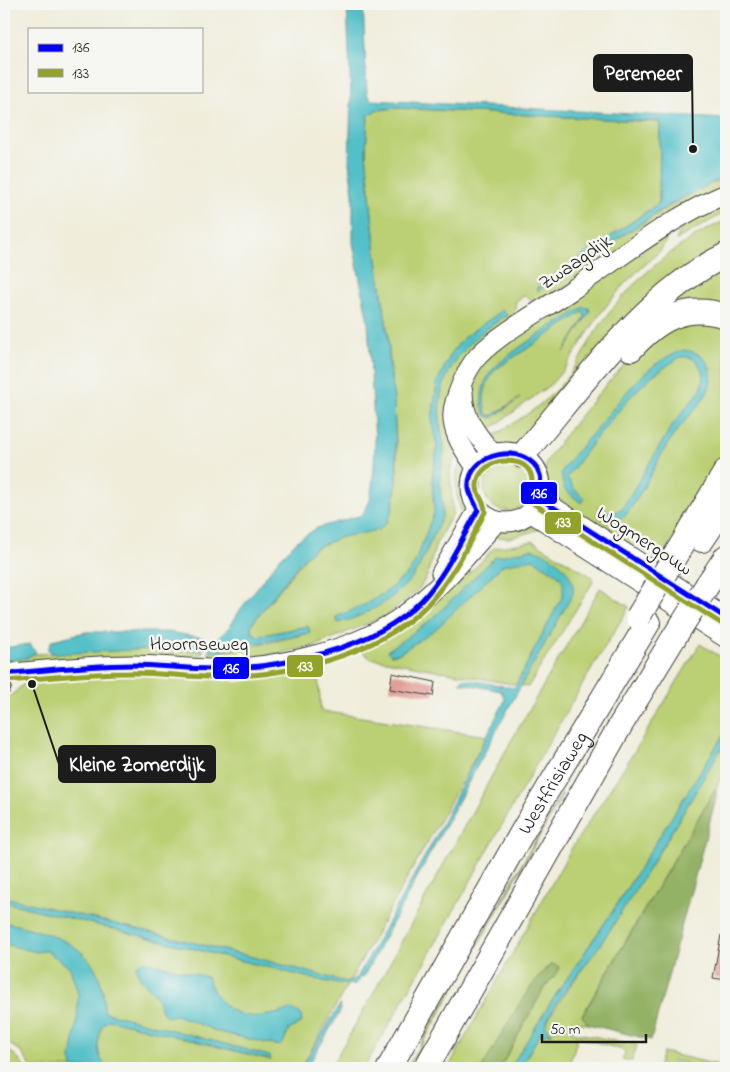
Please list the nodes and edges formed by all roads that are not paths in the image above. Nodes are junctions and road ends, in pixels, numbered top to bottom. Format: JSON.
{"nodes":[{"id":1,"x":726,"y":194,"type":"edge"},
{"id":2,"x":726,"y":255,"type":"edge"},
{"id":3,"x":726,"y":316,"type":"edge"},
{"id":4,"x":463,"y":382,"type":"junction"},
{"id":5,"x":493,"y":454,"type":"junction"},
{"id":6,"x":528,"y":461,"type":"junction"},
{"id":7,"x":476,"y":467,"type":"junction"},
{"id":8,"x":726,"y":471,"type":"edge"},
{"id":9,"x":726,"y":504,"type":"edge"},
{"id":10,"x":535,"y":505,"type":"junction"},
{"id":11,"x":478,"y":510,"type":"junction"},
{"id":12,"x":497,"y":521,"type":"junction"},
{"id":13,"x":726,"y":557,"type":"edge"},
{"id":14,"x":726,"y":564,"type":"edge"},
{"id":15,"x":678,"y":565,"type":"junction"},
{"id":16,"x":708,"y":584,"type":"junction"},
{"id":17,"x":412,"y":609,"type":"junction"},
{"id":18,"x":726,"y":618,"type":"edge"},
{"id":19,"x":726,"y":638,"type":"edge"},
{"id":20,"x":5,"y":678,"type":"edge"},
{"id":21,"x":389,"y":1068,"type":"edge"},
{"id":22,"x":426,"y":1068,"type":"edge"}],
"edges":[{"from":1,"to":4,"type":"street","name":"Zwaagdijk"},
{"from":2,"to":6,"type":"highway"},
{"from":3,"to":6,"type":"highway"},
{"from":4,"to":5,"type":"street"},
{"from":4,"to":7,"type":"street","name":"Zwaagdijk"},
{"from":5,"to":6,"type":"street"},
{"from":5,"to":7,"type":"street"},
{"from":6,"to":10,"type":"street"},
{"from":7,"to":11,"type":"street"},
{"from":8,"to":15,"type":"highway"},
{"from":9,"to":15,"type":"highway","name":"Westfrisiaweg"},
{"from":10,"to":12,"type":"street"},
{"from":10,"to":18,"type":"street","name":"Wogmergouw"},
{"from":10,"to":19,"type":"street","name":"Wogmergouw"},
{"from":11,"to":12,"type":"street"},
{"from":11,"to":17,"type":"street","name":"Hoornseweg"},
{"from":12,"to":17,"type":"street","name":"Hoornseweg"},
{"from":13,"to":16,"type":"highway","name":"Westfrisiaweg"},
{"from":14,"to":16,"type":"highway"},
{"from":15,"to":21,"type":"highway","name":"Westfrisiaweg"},
{"from":16,"to":22,"type":"highway","name":"Westfrisiaweg","bridge":true},
{"from":17,"to":20,"type":"street","name":"Hoornseweg"}]}
